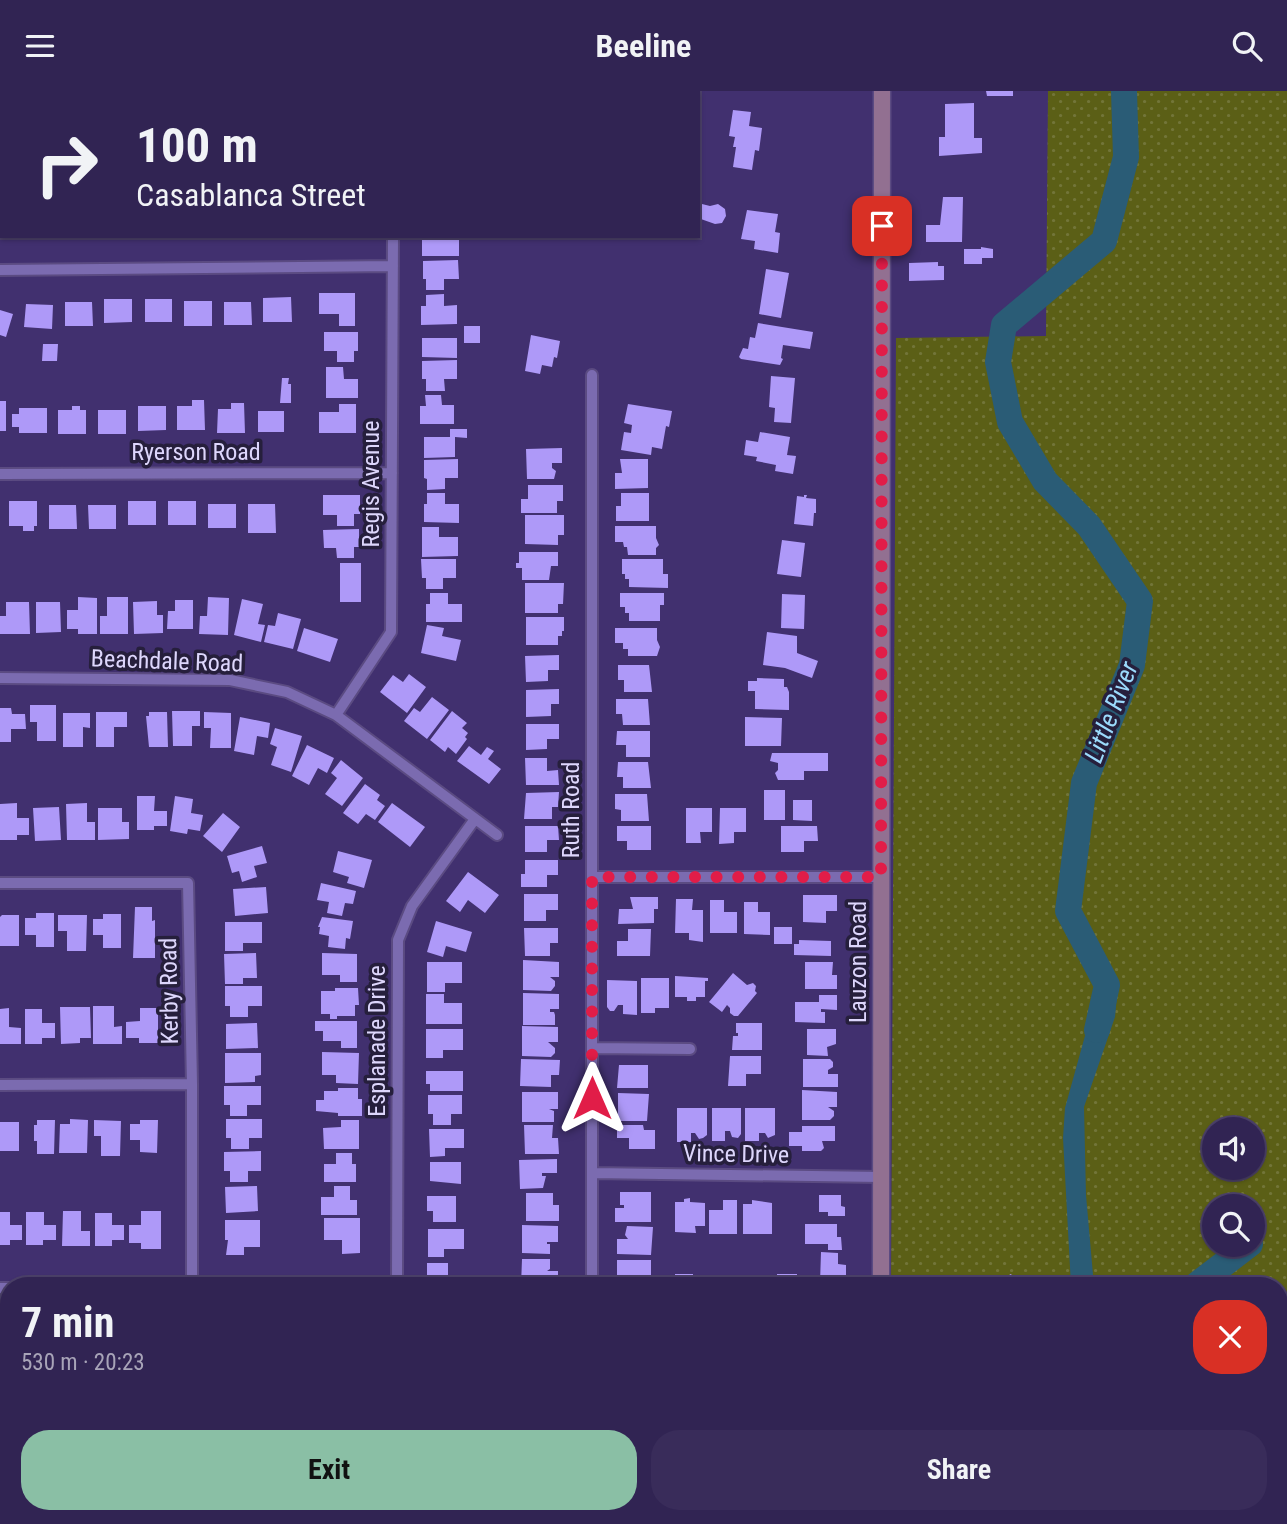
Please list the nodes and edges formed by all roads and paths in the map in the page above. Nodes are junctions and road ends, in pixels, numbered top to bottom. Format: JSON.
{"nodes":[{"id":1,"x":882,"y":91,"type":"edge"},
{"id":2,"x":393,"y":238,"type":"edge"},
{"id":3,"x":393,"y":266,"type":"junction"},
{"id":4,"x":0,"y":270,"type":"edge"},
{"id":5,"x":592,"y":375,"type":"dead end"},
{"id":6,"x":392,"y":473,"type":"junction"},
{"id":7,"x":0,"y":474,"type":"edge"},
{"id":8,"x":0,"y":678,"type":"edge"},
{"id":9,"x":336,"y":715,"type":"junction"},
{"id":10,"x":475,"y":819,"type":"junction"},
{"id":11,"x":497,"y":835,"type":"dead end"},
{"id":12,"x":592,"y":877,"type":"junction"},
{"id":13,"x":881,"y":877,"type":"junction"},
{"id":14,"x":0,"y":883,"type":"edge"},
{"id":15,"x":592,"y":1048,"type":"junction"},
{"id":16,"x":690,"y":1049,"type":"dead end"},
{"id":17,"x":192,"y":1084,"type":"junction"},
{"id":18,"x":0,"y":1085,"type":"edge"},
{"id":19,"x":592,"y":1173,"type":"junction"},
{"id":20,"x":881,"y":1177,"type":"junction"},
{"id":21,"x":192,"y":1277,"type":"edge"},
{"id":22,"x":397,"y":1277,"type":"edge"},
{"id":23,"x":592,"y":1277,"type":"edge"},
{"id":24,"x":881,"y":1277,"type":"edge"}],
"edges":[{"from":1,"to":13,"type":"street","name":"Lauzon Road"},
{"from":2,"to":3,"type":"street","name":"Regis Avenue"},
{"from":3,"to":4,"type":"street"},
{"from":3,"to":6,"type":"street","name":"Regis Avenue"},
{"from":5,"to":12,"type":"street","name":"Ruth Road"},
{"from":6,"to":7,"type":"street","name":"Ryerson Road"},
{"from":6,"to":9,"type":"street","name":"Regis Avenue"},
{"from":8,"to":9,"type":"street","name":"Beachdale Road"},
{"from":9,"to":10,"type":"street","name":"Beachdale Road"},
{"from":10,"to":11,"type":"street","name":"Beachdale Road"},
{"from":10,"to":22,"type":"street","name":"Esplanade Drive"},
{"from":12,"to":13,"type":"street"},
{"from":12,"to":15,"type":"street","name":"Ruth Road"},
{"from":13,"to":20,"type":"street","name":"Lauzon Road"},
{"from":14,"to":17,"type":"street","name":"Kerby Road"},
{"from":15,"to":16,"type":"street"},
{"from":15,"to":19,"type":"street","name":"Ruth Road"},
{"from":17,"to":18,"type":"street"},
{"from":17,"to":21,"type":"street","name":"Kerby Road"},
{"from":19,"to":20,"type":"street","name":"Vince Drive"},
{"from":19,"to":23,"type":"street","name":"Ruth Road"},
{"from":20,"to":24,"type":"street","name":"Lauzon Road"}]}
